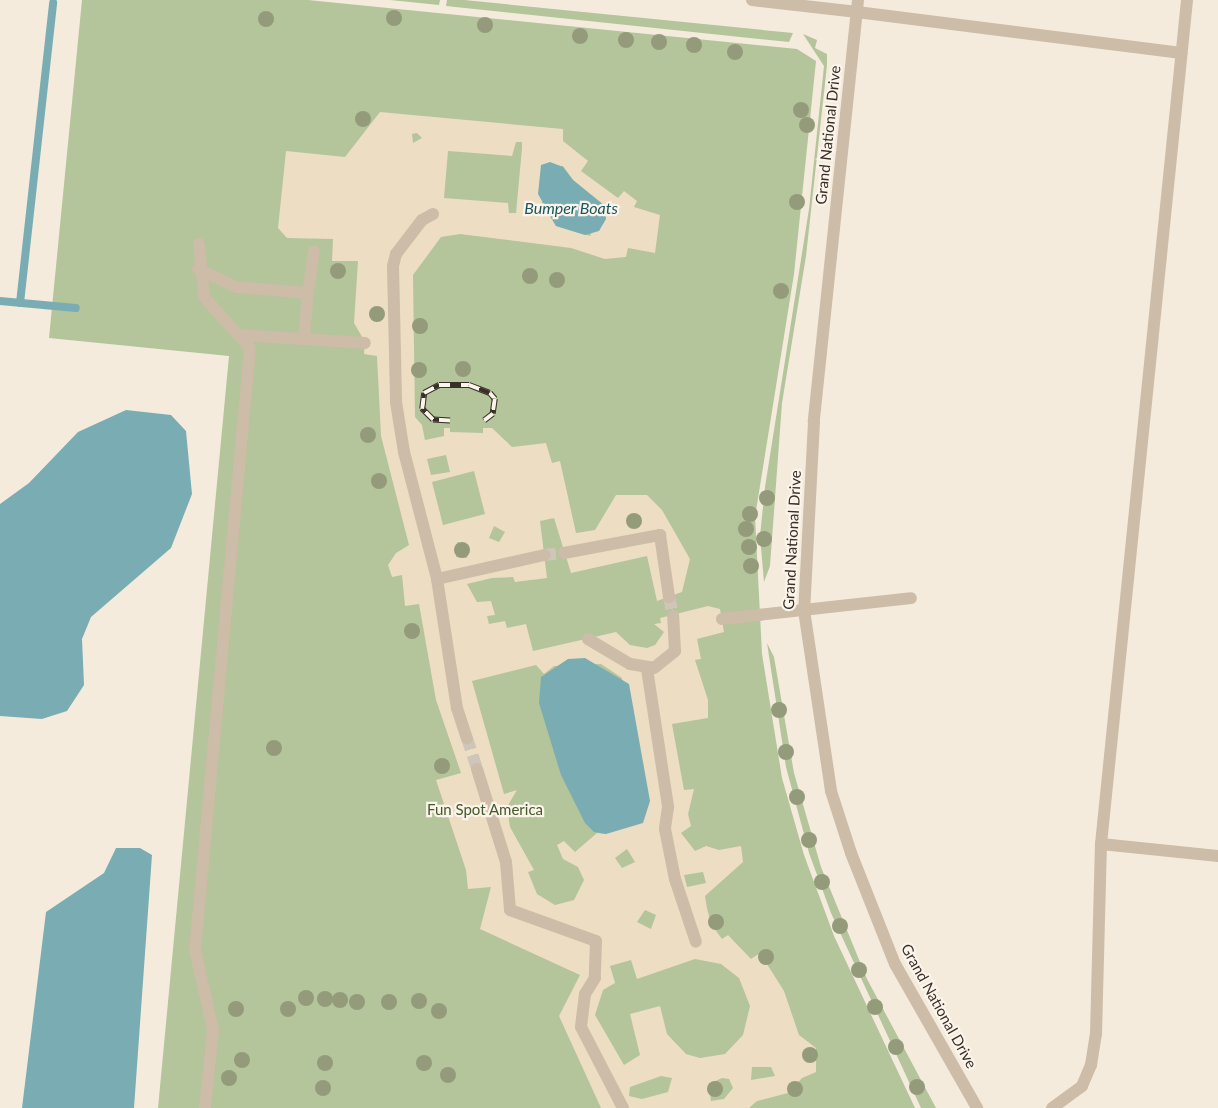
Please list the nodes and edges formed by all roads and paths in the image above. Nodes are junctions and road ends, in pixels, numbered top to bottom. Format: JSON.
{"nodes":[{"id":1,"x":752,"y":0,"type":"edge"},
{"id":2,"x":1187,"y":0,"type":"edge"},
{"id":3,"x":858,"y":6,"type":"edge"},
{"id":4,"x":1181,"y":53,"type":"junction"},
{"id":5,"x":433,"y":214,"type":"dead end"},
{"id":6,"x":199,"y":244,"type":"dead end"},
{"id":7,"x":314,"y":251,"type":"dead end"},
{"id":8,"x":198,"y":269,"type":"junction"},
{"id":9,"x":308,"y":293,"type":"junction"},
{"id":10,"x":238,"y":334,"type":"junction"},
{"id":11,"x":304,"y":337,"type":"junction"},
{"id":12,"x":365,"y":342,"type":"dead end"},
{"id":13,"x":564,"y":553,"type":"tunnel mouth"},
{"id":14,"x":544,"y":555,"type":"tunnel mouth"},
{"id":15,"x":437,"y":579,"type":"junction"},
{"id":16,"x":669,"y":597,"type":"tunnel mouth"},
{"id":17,"x":911,"y":598,"type":"dead end"},
{"id":18,"x":804,"y":610,"type":"junction"},
{"id":19,"x":673,"y":616,"type":"tunnel mouth"},
{"id":20,"x":722,"y":619,"type":"dead end"},
{"id":21,"x":588,"y":639,"type":"dead end"},
{"id":22,"x":647,"y":669,"type":"junction"},
{"id":23,"x":467,"y":738,"type":"tunnel mouth"},
{"id":24,"x":477,"y":769,"type":"tunnel mouth"},
{"id":25,"x":1101,"y":844,"type":"junction"},
{"id":26,"x":1218,"y":856,"type":"edge"},
{"id":27,"x":696,"y":942,"type":"dead end"},
{"id":28,"x":205,"y":1108,"type":"edge"},
{"id":29,"x":623,"y":1108,"type":"edge"},
{"id":30,"x":977,"y":1108,"type":"edge"},
{"id":31,"x":1052,"y":1108,"type":"edge"}],
"edges":[{"from":1,"to":3,"type":"street"},
{"from":2,"to":4,"type":"street"},
{"from":3,"to":4,"type":"street"},
{"from":3,"to":18,"type":"street","name":"Grand National Drive"},
{"from":4,"to":25,"type":"street"},
{"from":5,"to":15,"type":"street"},
{"from":6,"to":8,"type":"street"},
{"from":7,"to":9,"type":"street"},
{"from":8,"to":9,"type":"street"},
{"from":8,"to":10,"type":"street"},
{"from":9,"to":11,"type":"street"},
{"from":10,"to":11,"type":"street"},
{"from":10,"to":28,"type":"street"},
{"from":11,"to":12,"type":"street"},
{"from":13,"to":16,"type":"street"},
{"from":14,"to":15,"type":"street"},
{"from":15,"to":23,"type":"street"},
{"from":17,"to":18,"type":"street"},
{"from":18,"to":20,"type":"street"},
{"from":18,"to":30,"type":"street","name":"Grand National Drive"},
{"from":19,"to":22,"type":"street"},
{"from":21,"to":22,"type":"street"},
{"from":22,"to":27,"type":"street"},
{"from":24,"to":29,"type":"street"},
{"from":25,"to":26,"type":"street"},
{"from":25,"to":31,"type":"street"}]}
